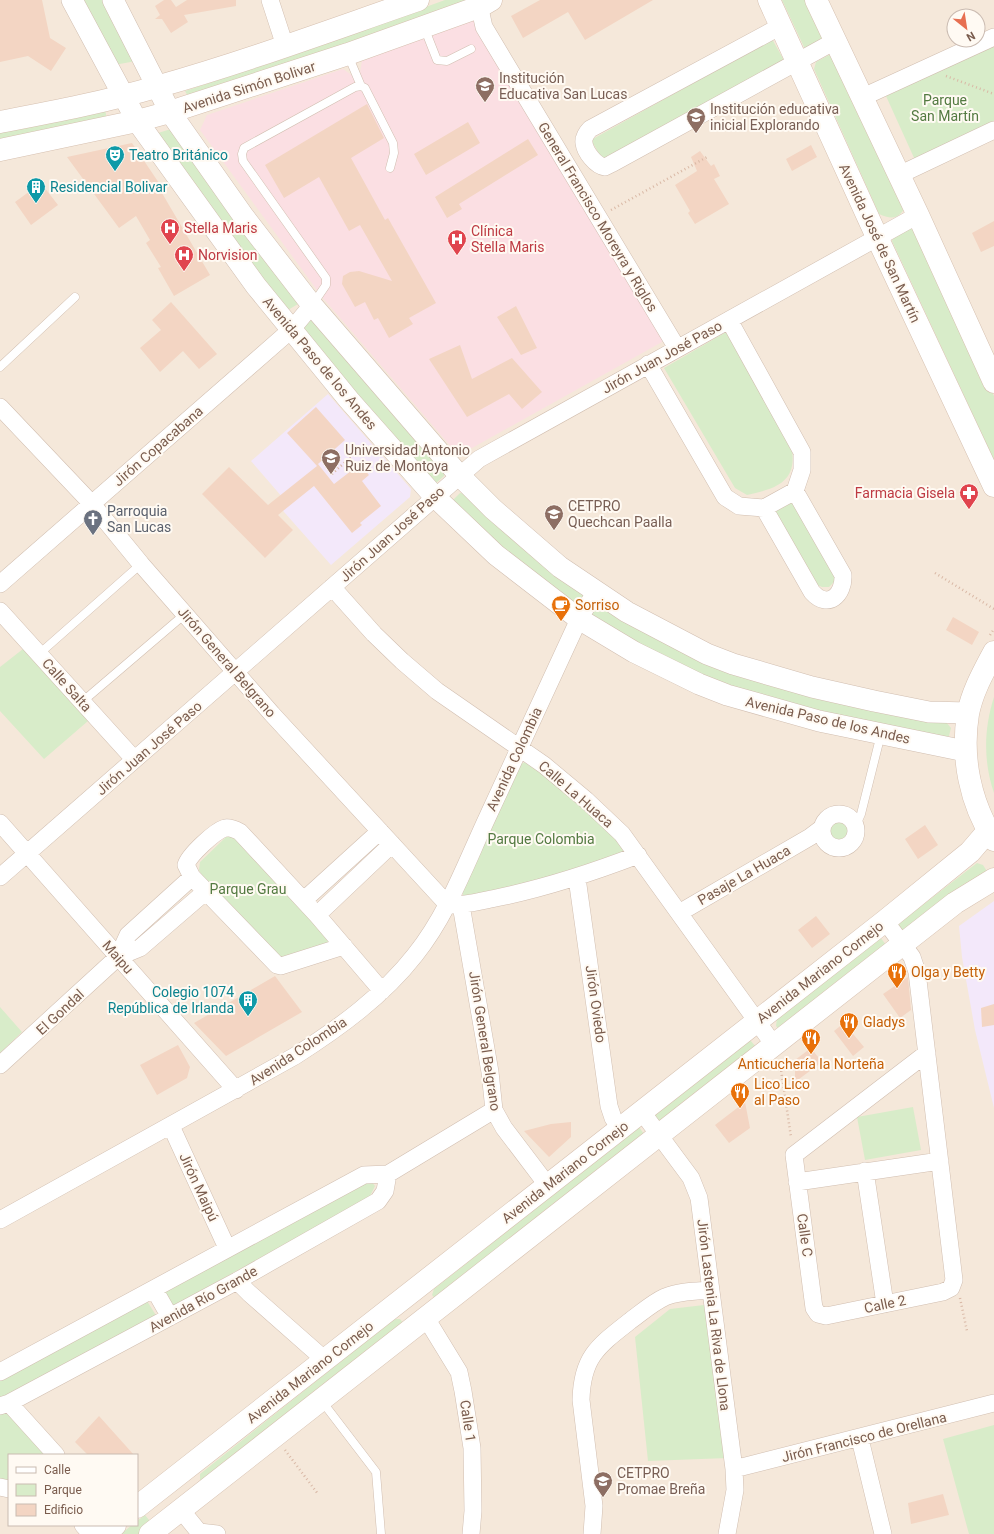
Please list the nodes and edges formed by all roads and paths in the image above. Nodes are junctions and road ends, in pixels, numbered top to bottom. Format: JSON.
{"nodes":[{"id":1,"x":72,"y":0,"type":"edge"},
{"id":2,"x":112,"y":0,"type":"edge"},
{"id":3,"x":270,"y":0,"type":"edge"},
{"id":4,"x":418,"y":0,"type":"edge"},
{"id":5,"x":769,"y":0,"type":"edge"},
{"id":6,"x":816,"y":0,"type":"edge"},
{"id":7,"x":483,"y":2,"type":"edge"},
{"id":8,"x":781,"y":26,"type":"junction"},
{"id":9,"x":424,"y":27,"type":"junction"},
{"id":10,"x":994,"y":37,"type":"edge"},
{"id":11,"x":835,"y":41,"type":"junction"},
{"id":12,"x":285,"y":46,"type":"junction"},
{"id":13,"x":471,"y":49,"type":"dead end"},
{"id":14,"x":348,"y":54,"type":"junction"},
{"id":15,"x":797,"y":61,"type":"junction"},
{"id":16,"x":924,"y":68,"type":"junction"},
{"id":17,"x":361,"y":86,"type":"junction"},
{"id":18,"x":157,"y":87,"type":"junction"},
{"id":19,"x":994,"y":94,"type":"edge"},
{"id":20,"x":123,"y":96,"type":"junction"},
{"id":21,"x":863,"y":97,"type":"junction"},
{"id":22,"x":170,"y":112,"type":"junction"},
{"id":23,"x":137,"y":121,"type":"junction"},
{"id":24,"x":0,"y":122,"type":"edge"},
{"id":25,"x":994,"y":130,"type":"edge"},
{"id":26,"x":0,"y":150,"type":"edge"},
{"id":27,"x":707,"y":157,"type":"dead end"},
{"id":28,"x":390,"y":168,"type":"dead end"},
{"id":29,"x":899,"y":174,"type":"junction"},
{"id":30,"x":918,"y":215,"type":"junction"},
{"id":31,"x":244,"y":217,"type":"junction"},
{"id":32,"x":598,"y":217,"type":"junction"},
{"id":33,"x":220,"y":236,"type":"junction"},
{"id":34,"x":877,"y":237,"type":"junction"},
{"id":35,"x":75,"y":297,"type":"dead end"},
{"id":36,"x":312,"y":305,"type":"junction"},
{"id":37,"x":729,"y":320,"type":"junction"},
{"id":38,"x":292,"y":329,"type":"junction"},
{"id":39,"x":677,"y":348,"type":"junction"},
{"id":40,"x":988,"y":350,"type":"edge"},
{"id":41,"x":648,"y":364,"type":"junction"},
{"id":42,"x":0,"y":368,"type":"edge"},
{"id":43,"x":994,"y":382,"type":"edge"},
{"id":44,"x":0,"y":407,"type":"edge"},
{"id":45,"x":362,"y":447,"type":"dead end"},
{"id":46,"x":332,"y":474,"type":"dead end"},
{"id":47,"x":460,"y":475,"type":"junction"},
{"id":48,"x":994,"y":486,"type":"edge"},
{"id":49,"x":795,"y":491,"type":"junction"},
{"id":50,"x":434,"y":496,"type":"junction"},
{"id":51,"x":92,"y":504,"type":"junction"},
{"id":52,"x":764,"y":508,"type":"junction"},
{"id":53,"x":141,"y":564,"type":"junction"},
{"id":54,"x":935,"y":573,"type":"dead end"},
{"id":55,"x":0,"y":584,"type":"edge"},
{"id":56,"x":332,"y":587,"type":"junction"},
{"id":57,"x":596,"y":591,"type":"junction"},
{"id":58,"x":994,"y":609,"type":"edge"},
{"id":59,"x":0,"y":612,"type":"edge"},
{"id":60,"x":184,"y":614,"type":"junction"},
{"id":61,"x":580,"y":619,"type":"junction"},
{"id":62,"x":994,"y":652,"type":"edge"},
{"id":63,"x":39,"y":654,"type":"junction"},
{"id":64,"x":236,"y":672,"type":"junction"},
{"id":65,"x":82,"y":702,"type":"junction"},
{"id":66,"x":968,"y":713,"type":"junction"},
{"id":67,"x":881,"y":734,"type":"junction"},
{"id":68,"x":520,"y":747,"type":"junction"},
{"id":69,"x":965,"y":751,"type":"junction"},
{"id":70,"x":134,"y":759,"type":"junction"},
{"id":71,"x":856,"y":820,"type":"junction"},
{"id":72,"x":0,"y":823,"type":"edge"},
{"id":73,"x":380,"y":831,"type":"junction"},
{"id":74,"x":819,"y":835,"type":"junction"},
{"id":75,"x":991,"y":835,"type":"edge"},
{"id":76,"x":392,"y":844,"type":"junction"},
{"id":77,"x":28,"y":853,"type":"junction"},
{"id":78,"x":638,"y":855,"type":"junction"},
{"id":79,"x":192,"y":876,"type":"junction"},
{"id":80,"x":0,"y":877,"type":"edge"},
{"id":81,"x":577,"y":878,"type":"junction"},
{"id":82,"x":994,"y":879,"type":"edge"},
{"id":83,"x":205,"y":892,"type":"junction"},
{"id":84,"x":304,"y":900,"type":"junction"},
{"id":85,"x":454,"y":905,"type":"junction"},
{"id":86,"x":679,"y":913,"type":"junction"},
{"id":87,"x":317,"y":915,"type":"junction"},
{"id":88,"x":885,"y":922,"type":"junction"},
{"id":89,"x":903,"y":944,"type":"junction"},
{"id":90,"x":344,"y":946,"type":"junction"},
{"id":91,"x":118,"y":957,"type":"junction"},
{"id":92,"x":382,"y":991,"type":"junction"},
{"id":93,"x":757,"y":1022,"type":"junction"},
{"id":94,"x":774,"y":1045,"type":"junction"},
{"id":95,"x":927,"y":1054,"type":"junction"},
{"id":96,"x":0,"y":1065,"type":"edge"},
{"id":97,"x":782,"y":1067,"type":"dead end"},
{"id":98,"x":236,"y":1090,"type":"junction"},
{"id":99,"x":494,"y":1110,"type":"junction"},
{"id":100,"x":642,"y":1112,"type":"junction"},
{"id":101,"x":171,"y":1126,"type":"junction"},
{"id":102,"x":620,"y":1129,"type":"junction"},
{"id":103,"x":660,"y":1135,"type":"junction"},
{"id":104,"x":794,"y":1155,"type":"junction"},
{"id":105,"x":940,"y":1160,"type":"junction"},
{"id":106,"x":865,"y":1171,"type":"junction"},
{"id":107,"x":388,"y":1174,"type":"junction"},
{"id":108,"x":798,"y":1182,"type":"junction"},
{"id":109,"x":548,"y":1186,"type":"junction"},
{"id":110,"x":0,"y":1220,"type":"edge"},
{"id":111,"x":227,"y":1248,"type":"junction"},
{"id":112,"x":238,"y":1281,"type":"junction"},
{"id":113,"x":952,"y":1288,"type":"junction"},
{"id":114,"x":154,"y":1289,"type":"junction"},
{"id":115,"x":710,"y":1290,"type":"junction"},
{"id":116,"x":405,"y":1298,"type":"junction"},
{"id":117,"x":885,"y":1304,"type":"junction"},
{"id":118,"x":818,"y":1314,"type":"joint"},
{"id":119,"x":170,"y":1317,"type":"junction"},
{"id":120,"x":423,"y":1320,"type":"junction"},
{"id":121,"x":967,"y":1331,"type":"dead end"},
{"id":122,"x":325,"y":1360,"type":"junction"},
{"id":123,"x":0,"y":1371,"type":"edge"},
{"id":124,"x":321,"y":1400,"type":"junction"},
{"id":125,"x":994,"y":1403,"type":"edge"},
{"id":126,"x":5,"y":1405,"type":"edge"},
{"id":127,"x":274,"y":1437,"type":"junction"},
{"id":128,"x":860,"y":1439,"type":"junction"},
{"id":129,"x":55,"y":1454,"type":"edge"},
{"id":130,"x":734,"y":1469,"type":"junction"},
{"id":131,"x":175,"y":1478,"type":"junction"},
{"id":132,"x":318,"y":1494,"type":"dead end"},
{"id":133,"x":144,"y":1502,"type":"edge"},
{"id":134,"x":182,"y":1510,"type":"junction"},
{"id":135,"x":84,"y":1526,"type":"edge"},
{"id":136,"x":113,"y":1526,"type":"edge"},
{"id":137,"x":199,"y":1533,"type":"edge"},
{"id":138,"x":92,"y":1534,"type":"edge"},
{"id":139,"x":103,"y":1534,"type":"edge"},
{"id":140,"x":150,"y":1534,"type":"edge"},
{"id":141,"x":217,"y":1534,"type":"edge"},
{"id":142,"x":381,"y":1534,"type":"edge"},
{"id":143,"x":471,"y":1534,"type":"edge"},
{"id":144,"x":592,"y":1534,"type":"edge"},
{"id":145,"x":727,"y":1534,"type":"edge"},
{"id":146,"x":883,"y":1534,"type":"edge"}],
"edges":[{"from":1,"to":20,"type":"street","name":"Avenida Paso de los Andes"},
{"from":2,"to":18,"type":"street","name":"Avenida Paso de los Andes"},
{"from":3,"to":12,"type":"street"},
{"from":4,"to":12,"type":"main road","name":"Avenida Simón Bolivar"},
{"from":5,"to":8,"type":"main road","name":"Avenida José de San Martín"},
{"from":6,"to":11,"type":"main road"},
{"from":7,"to":9,"type":"main road","name":"Avenida Simón Bolivar"},
{"from":7,"to":32,"type":"street","name":"General Francisco Moreyra y Riglos"},
{"from":8,"to":15,"type":"main road","name":"Avenida José de San Martín"},
{"from":8,"to":15,"type":"street"},
{"from":9,"to":13,"type":"lane"},
{"from":9,"to":14,"type":"main road","name":"Avenida Simón Bolivar"},
{"from":10,"to":16,"type":"street"},
{"from":11,"to":15,"type":"street"},
{"from":11,"to":21,"type":"main road"},
{"from":12,"to":18,"type":"main road","name":"Avenida Simón Bolivar"},
{"from":14,"to":17,"type":"lane"},
{"from":14,"to":22,"type":"main road","name":"Avenida Simón Bolivar"},
{"from":15,"to":34,"type":"main road","name":"Avenida José de San Martín"},
{"from":16,"to":19,"type":"path"},
{"from":16,"to":21,"type":"street"},
{"from":17,"to":28,"type":"lane"},
{"from":17,"to":36,"type":"lane"},
{"from":18,"to":20,"type":"main road","name":"Avenida Simón Bolivar"},
{"from":18,"to":22,"type":"street","name":"Avenida Paso de los Andes"},
{"from":20,"to":23,"type":"street","name":"Avenida Paso de los Andes"},
{"from":20,"to":24,"type":"main road","name":"Avenida Simón Bolivar"},
{"from":21,"to":29,"type":"main road"},
{"from":22,"to":23,"type":"main road","name":"Avenida Simón Bolivar"},
{"from":22,"to":31,"type":"street","name":"Avenida Paso de los Andes"},
{"from":23,"to":26,"type":"main road","name":"Avenida Simón Bolivar"},
{"from":23,"to":33,"type":"street","name":"Avenida Paso de los Andes"},
{"from":25,"to":29,"type":"street"},
{"from":27,"to":32,"type":"path"},
{"from":29,"to":30,"type":"main road"},
{"from":30,"to":34,"type":"street","name":"Jirón Juan José Paso"},
{"from":30,"to":40,"type":"main road"},
{"from":31,"to":33,"type":"street"},
{"from":31,"to":36,"type":"street","name":"Avenida Paso de los Andes"},
{"from":32,"to":39,"type":"street","name":"General Francisco Moreyra y Riglos"},
{"from":33,"to":38,"type":"street","name":"Avenida Paso de los Andes"},
{"from":34,"to":37,"type":"street","name":"Jirón Juan José Paso"},
{"from":34,"to":48,"type":"main road","name":"Avenida José de San Martín"},
{"from":35,"to":42,"type":"lane"},
{"from":36,"to":38,"type":"street","name":"Jirón Copacabana"},
{"from":36,"to":47,"type":"street","name":"Avenida Paso de los Andes"},
{"from":37,"to":39,"type":"street","name":"Jirón Juan José Paso"},
{"from":37,"to":49,"type":"street"},
{"from":38,"to":50,"type":"street","name":"Avenida Paso de los Andes"},
{"from":38,"to":51,"type":"street","name":"Jirón Copacabana"},
{"from":39,"to":41,"type":"street","name":"Jirón Juan José Paso"},
{"from":40,"to":43,"type":"main road"},
{"from":41,"to":47,"type":"street","name":"Jirón Juan José Paso"},
{"from":41,"to":52,"type":"street"},
{"from":44,"to":51,"type":"street","name":"Jirón General Belgrano"},
{"from":45,"to":46,"type":"path"},
{"from":47,"to":50,"type":"street","name":"Jirón Juan José Paso"},
{"from":47,"to":57,"type":"street","name":"Avenida Paso de los Andes"},
{"from":49,"to":52,"type":"street"},
{"from":49,"to":52,"type":"street"},
{"from":50,"to":56,"type":"street","name":"Jirón Juan José Paso"},
{"from":50,"to":61,"type":"street","name":"Avenida Paso de los Andes"},
{"from":51,"to":53,"type":"street","name":"Jirón General Belgrano"},
{"from":51,"to":55,"type":"street","name":"Jirón Copacabana"},
{"from":53,"to":60,"type":"street","name":"Jirón General Belgrano"},
{"from":53,"to":63,"type":"lane"},
{"from":54,"to":58,"type":"path"},
{"from":56,"to":64,"type":"street","name":"Jirón Juan José Paso"},
{"from":56,"to":68,"type":"street","name":"Calle La Huaca"},
{"from":57,"to":61,"type":"street","name":"Avenida Colombia"},
{"from":57,"to":66,"type":"street","name":"Avenida Paso de los Andes"},
{"from":59,"to":63,"type":"street","name":"Calle Salta"},
{"from":60,"to":64,"type":"street","name":"Jirón General Belgrano"},
{"from":60,"to":65,"type":"lane"},
{"from":61,"to":67,"type":"street","name":"Avenida Paso de los Andes"},
{"from":61,"to":68,"type":"street","name":"Avenida Colombia"},
{"from":62,"to":66,"type":"main road"},
{"from":63,"to":65,"type":"street","name":"Calle Salta"},
{"from":64,"to":70,"type":"street","name":"Jirón Juan José Paso"},
{"from":64,"to":73,"type":"street","name":"Jirón General Belgrano"},
{"from":65,"to":70,"type":"street","name":"Calle Salta"},
{"from":66,"to":69,"type":"main road"},
{"from":67,"to":69,"type":"street","name":"Avenida Paso de los Andes"},
{"from":67,"to":71,"type":"lane"},
{"from":68,"to":78,"type":"street","name":"Calle La Huaca"},
{"from":68,"to":85,"type":"street","name":"Avenida Colombia"},
{"from":69,"to":75,"type":"main road"},
{"from":70,"to":77,"type":"street","name":"Jirón Juan José Paso"},
{"from":71,"to":74,"type":"street"},
{"from":71,"to":74,"type":"street"},
{"from":72,"to":77,"type":"street","name":"Maipu"},
{"from":73,"to":76,"type":"street","name":"Jirón General Belgrano"},
{"from":73,"to":84,"type":"street"},
{"from":74,"to":86,"type":"street","name":"Pasaje La Huaca"},
{"from":75,"to":88,"type":"main road","name":"Avenida Mariano Cornejo"},
{"from":76,"to":85,"type":"street","name":"Jirón General Belgrano"},
{"from":76,"to":87,"type":"street"},
{"from":77,"to":80,"type":"street","name":"Jirón Juan José Paso"},
{"from":77,"to":91,"type":"street","name":"Maipu"},
{"from":78,"to":81,"type":"street"},
{"from":78,"to":86,"type":"street","name":"Calle La Huaca"},
{"from":79,"to":83,"type":"street"},
{"from":79,"to":84,"type":"street"},
{"from":79,"to":91,"type":"street","name":"El Gondal"},
{"from":81,"to":85,"type":"street"},
{"from":81,"to":102,"type":"street","name":"Jirón Oviedo"},
{"from":82,"to":89,"type":"main road","name":"Avenida Mariano Cornejo"},
{"from":83,"to":90,"type":"street"},
{"from":83,"to":91,"type":"street","name":"El Gondal"},
{"from":84,"to":87,"type":"street"},
{"from":85,"to":92,"type":"street","name":"Avenida Colombia"},
{"from":85,"to":99,"type":"street","name":"Jirón General Belgrano"},
{"from":86,"to":93,"type":"street","name":"Calle La Huaca"},
{"from":87,"to":90,"type":"street"},
{"from":88,"to":89,"type":"street"},
{"from":88,"to":93,"type":"main road","name":"Avenida Mariano Cornejo"},
{"from":89,"to":94,"type":"main road","name":"Avenida Mariano Cornejo"},
{"from":89,"to":95,"type":"street"},
{"from":90,"to":92,"type":"street"},
{"from":91,"to":96,"type":"street","name":"El Gondal"},
{"from":91,"to":98,"type":"street","name":"Maipu"},
{"from":92,"to":98,"type":"street","name":"Avenida Colombia"},
{"from":93,"to":94,"type":"street","name":"Calle La Huaca"},
{"from":93,"to":100,"type":"main road","name":"Avenida Mariano Cornejo"},
{"from":94,"to":103,"type":"main road","name":"Avenida Mariano Cornejo"},
{"from":95,"to":104,"type":"street"},
{"from":95,"to":105,"type":"street"},
{"from":97,"to":104,"type":"path"},
{"from":98,"to":101,"type":"street","name":"Avenida Colombia"},
{"from":99,"to":107,"type":"street"},
{"from":99,"to":109,"type":"street","name":"Jirón General Belgrano"},
{"from":100,"to":102,"type":"main road","name":"Avenida Mariano Cornejo"},
{"from":100,"to":103,"type":"street","name":"Jirón Lastenia La Riva de Llona"},
{"from":101,"to":110,"type":"street","name":"Avenida Colombia"},
{"from":101,"to":111,"type":"street","name":"Jirón Maipú"},
{"from":102,"to":109,"type":"main road","name":"Avenida Mariano Cornejo"},
{"from":103,"to":115,"type":"street","name":"Jirón Lastenia La Riva de Llona"},
{"from":103,"to":120,"type":"main road","name":"Avenida Mariano Cornejo"},
{"from":104,"to":108,"type":"street","name":"Calle C"},
{"from":105,"to":106,"type":"street"},
{"from":105,"to":113,"type":"street"},
{"from":106,"to":108,"type":"street"},
{"from":106,"to":117,"type":"street"},
{"from":107,"to":111,"type":"street"},
{"from":107,"to":112,"type":"street","name":"Avenida Río Grande"},
{"from":108,"to":118,"type":"street","name":"Calle C"},
{"from":109,"to":116,"type":"main road","name":"Avenida Mariano Cornejo"},
{"from":111,"to":114,"type":"street"},
{"from":112,"to":119,"type":"street","name":"Avenida Río Grande"},
{"from":112,"to":122,"type":"street"},
{"from":113,"to":117,"type":"street","name":"Calle 2"},
{"from":113,"to":121,"type":"path"},
{"from":114,"to":119,"type":"street"},
{"from":114,"to":123,"type":"street"},
{"from":115,"to":130,"type":"street","name":"Jirón Lastenia La Riva de Llona"},
{"from":115,"to":144,"type":"street"},
{"from":116,"to":120,"type":"main road"},
{"from":116,"to":120,"type":"main road"},
{"from":116,"to":122,"type":"main road","name":"Avenida Mariano Cornejo"},
{"from":117,"to":118,"type":"street","name":"Calle 2"},
{"from":119,"to":126,"type":"street","name":"Avenida Río Grande"},
{"from":120,"to":124,"type":"main road","name":"Avenida Mariano Cornejo"},
{"from":120,"to":143,"type":"street","name":"Calle 1"},
{"from":122,"to":131,"type":"main road","name":"Avenida Mariano Cornejo"},
{"from":124,"to":127,"type":"main road","name":"Avenida Mariano Cornejo"},
{"from":124,"to":142,"type":"lane"},
{"from":125,"to":128,"type":"street","name":"Jirón Francisco de Orellana"},
{"from":126,"to":129,"type":"street"},
{"from":127,"to":132,"type":"path"},
{"from":127,"to":134,"type":"main road","name":"Avenida Mariano Cornejo"},
{"from":128,"to":130,"type":"street","name":"Jirón Francisco de Orellana"},
{"from":128,"to":146,"type":"street"},
{"from":130,"to":145,"type":"street","name":"Jirón Lastenia La Riva de Llona"},
{"from":131,"to":133,"type":"main road","name":"Avenida Mariano Cornejo"},
{"from":131,"to":134,"type":"main road"},
{"from":133,"to":134,"type":"main road"},
{"from":134,"to":137,"type":"street"},
{"from":134,"to":140,"type":"main road","name":"Avenida Mariano Cornejo"},
{"from":135,"to":138,"type":"street"},
{"from":136,"to":139,"type":"main road"},
{"from":137,"to":141,"type":"street"}]}
